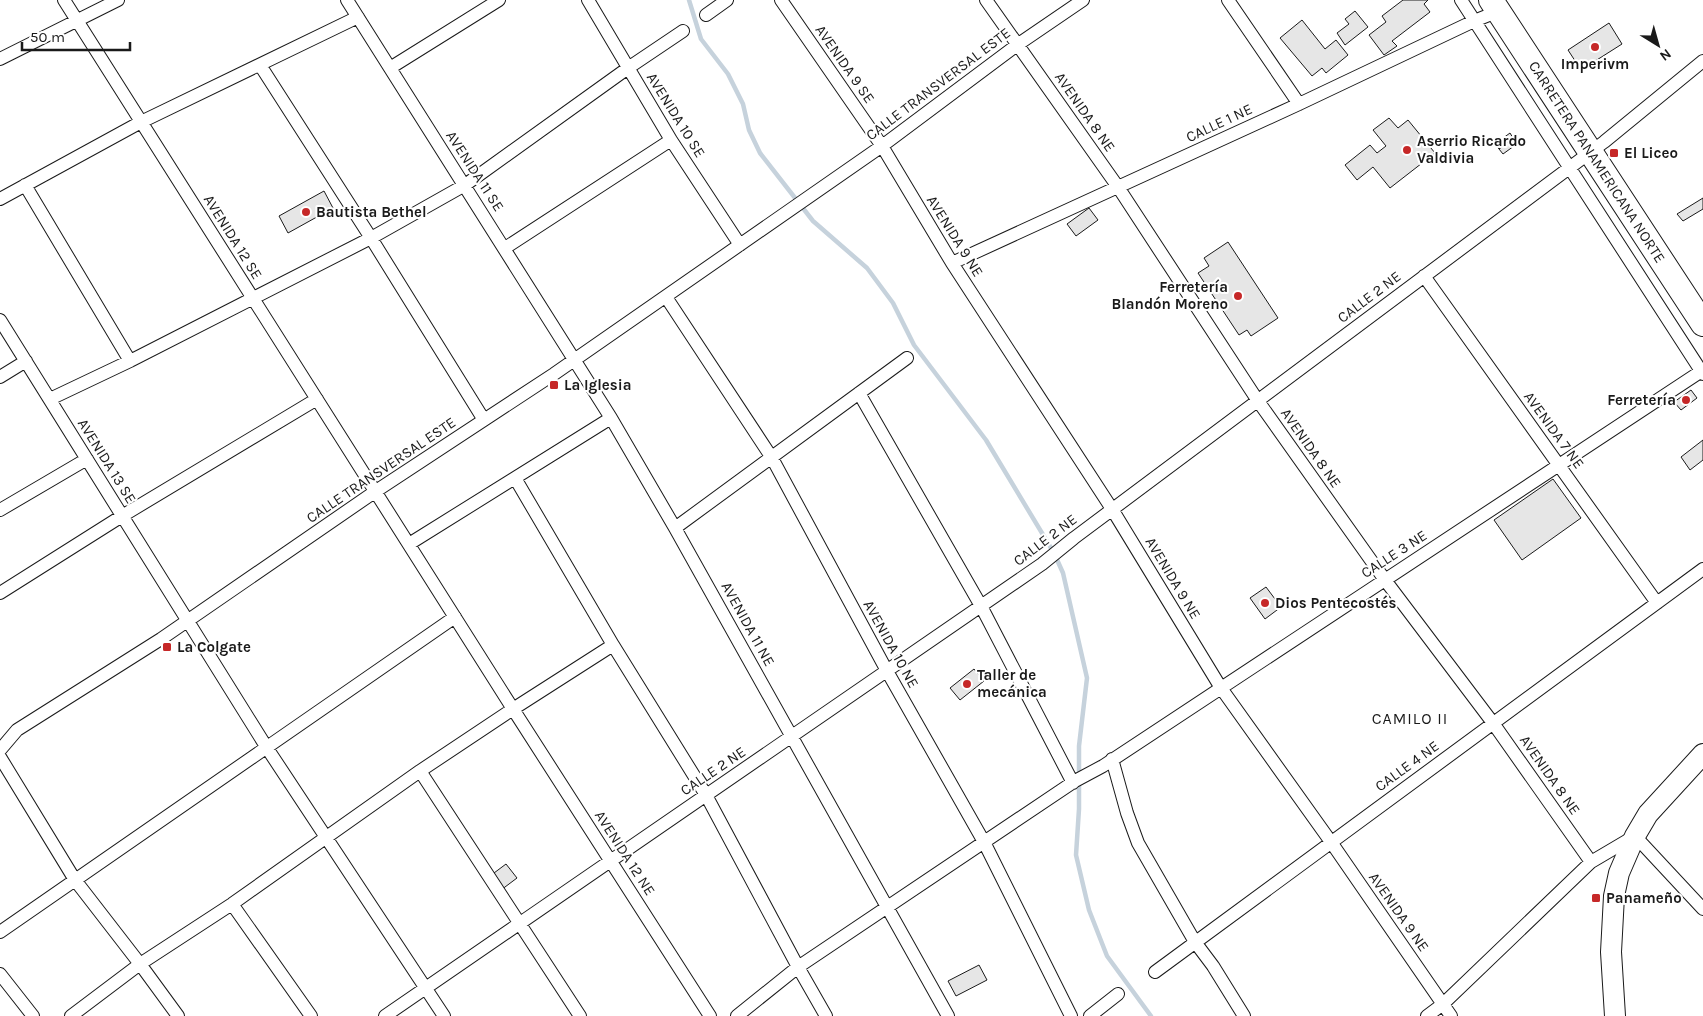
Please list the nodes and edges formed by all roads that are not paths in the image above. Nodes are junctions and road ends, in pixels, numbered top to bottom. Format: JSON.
{"nodes":[{"id":1,"x":64,"y":0,"type":"edge"},
{"id":2,"x":118,"y":0,"type":"edge"},
{"id":3,"x":347,"y":0,"type":"edge"},
{"id":4,"x":499,"y":0,"type":"edge"},
{"id":5,"x":588,"y":0,"type":"edge"},
{"id":6,"x":727,"y":0,"type":"edge"},
{"id":7,"x":781,"y":0,"type":"edge"},
{"id":8,"x":986,"y":0,"type":"edge"},
{"id":9,"x":1083,"y":0,"type":"edge"},
{"id":10,"x":1228,"y":0,"type":"edge"},
{"id":11,"x":1461,"y":0,"type":"edge"},
{"id":12,"x":1495,"y":6,"type":"edge"},
{"id":13,"x":706,"y":15,"type":"dead end"},
{"id":14,"x":358,"y":17,"type":"junction"},
{"id":15,"x":77,"y":20,"type":"junction"},
{"id":16,"x":1474,"y":21,"type":"junction"},
{"id":17,"x":683,"y":31,"type":"dead end"},
{"id":18,"x":1017,"y":45,"type":"junction"},
{"id":19,"x":0,"y":59,"type":"edge"},
{"id":20,"x":1703,"y":61,"type":"edge"},
{"id":21,"x":260,"y":65,"type":"junction"},
{"id":22,"x":390,"y":68,"type":"junction"},
{"id":23,"x":628,"y":68,"type":"junction"},
{"id":24,"x":1299,"y":104,"type":"junction"},
{"id":25,"x":141,"y":122,"type":"junction"},
{"id":26,"x":672,"y":140,"type":"junction"},
{"id":27,"x":882,"y":146,"type":"junction"},
{"id":28,"x":1590,"y":152,"type":"junction"},
{"id":29,"x":1569,"y":168,"type":"junction"},
{"id":30,"x":25,"y":185,"type":"junction"},
{"id":31,"x":464,"y":185,"type":"junction"},
{"id":32,"x":1118,"y":187,"type":"junction"},
{"id":33,"x":0,"y":199,"type":"edge"},
{"id":34,"x":372,"y":238,"type":"junction"},
{"id":35,"x":740,"y":245,"type":"junction"},
{"id":36,"x":505,"y":248,"type":"junction"},
{"id":37,"x":952,"y":263,"type":"junction"},
{"id":38,"x":1424,"y":276,"type":"junction"},
{"id":39,"x":666,"y":297,"type":"junction"},
{"id":40,"x":253,"y":298,"type":"junction"},
{"id":41,"x":0,"y":320,"type":"edge"},
{"id":42,"x":1703,"y":324,"type":"edge"},
{"id":43,"x":907,"y":358,"type":"dead end"},
{"id":44,"x":576,"y":360,"type":"junction"},
{"id":45,"x":26,"y":361,"type":"junction"},
{"id":46,"x":130,"y":361,"type":"junction"},
{"id":47,"x":1702,"y":372,"type":"edge"},
{"id":48,"x":0,"y":377,"type":"edge"},
{"id":49,"x":860,"y":393,"type":"junction"},
{"id":50,"x":317,"y":399,"type":"junction"},
{"id":51,"x":50,"y":400,"type":"junction"},
{"id":52,"x":1258,"y":401,"type":"junction"},
{"id":53,"x":611,"y":418,"type":"junction"},
{"id":54,"x":484,"y":420,"type":"junction"},
{"id":55,"x":772,"y":458,"type":"junction"},
{"id":56,"x":86,"y":459,"type":"junction"},
{"id":57,"x":1559,"y":465,"type":"junction"},
{"id":58,"x":515,"y":478,"type":"junction"},
{"id":59,"x":376,"y":491,"type":"junction"},
{"id":60,"x":1112,"y":509,"type":"junction"},
{"id":61,"x":0,"y":510,"type":"edge"},
{"id":62,"x":122,"y":516,"type":"junction"},
{"id":63,"x":675,"y":528,"type":"junction"},
{"id":64,"x":409,"y":544,"type":"junction"},
{"id":65,"x":1703,"y":569,"type":"edge"},
{"id":66,"x":1385,"y":580,"type":"junction"},
{"id":67,"x":0,"y":593,"type":"edge"},
{"id":68,"x":1657,"y":603,"type":"junction"},
{"id":69,"x":981,"y":606,"type":"junction"},
{"id":70,"x":455,"y":618,"type":"junction"},
{"id":71,"x":187,"y":620,"type":"junction"},
{"id":72,"x":613,"y":645,"type":"junction"},
{"id":73,"x":887,"y":671,"type":"junction"},
{"id":74,"x":1221,"y":688,"type":"junction"},
{"id":75,"x":513,"y":709,"type":"junction"},
{"id":76,"x":1494,"y":723,"type":"junction"},
{"id":77,"x":792,"y":736,"type":"junction"},
{"id":78,"x":267,"y":748,"type":"junction"},
{"id":79,"x":0,"y":750,"type":"edge"},
{"id":80,"x":1703,"y":754,"type":"edge"},
{"id":81,"x":0,"y":757,"type":"edge"},
{"id":82,"x":1108,"y":762,"type":"junction"},
{"id":83,"x":420,"y":771,"type":"junction"},
{"id":84,"x":1074,"y":782,"type":"junction"},
{"id":85,"x":706,"y":795,"type":"junction"},
{"id":86,"x":1636,"y":836,"type":"junction"},
{"id":87,"x":327,"y":838,"type":"junction"},
{"id":88,"x":984,"y":842,"type":"junction"},
{"id":89,"x":1331,"y":842,"type":"junction"},
{"id":90,"x":611,"y":861,"type":"junction"},
{"id":91,"x":1590,"y":862,"type":"junction"},
{"id":92,"x":75,"y":880,"type":"junction"},
{"id":93,"x":232,"y":904,"type":"junction"},
{"id":94,"x":886,"y":908,"type":"junction"},
{"id":95,"x":1703,"y":909,"type":"edge"},
{"id":96,"x":520,"y":923,"type":"junction"},
{"id":97,"x":0,"y":932,"type":"edge"},
{"id":98,"x":1195,"y":942,"type":"junction"},
{"id":99,"x":140,"y":964,"type":"junction"},
{"id":100,"x":798,"y":967,"type":"junction"},
{"id":101,"x":1155,"y":972,"type":"dead end"},
{"id":102,"x":0,"y":974,"type":"edge"},
{"id":103,"x":426,"y":987,"type":"junction"},
{"id":104,"x":1118,"y":994,"type":"dead end"},
{"id":105,"x":1443,"y":1004,"type":"junction"},
{"id":106,"x":33,"y":1016,"type":"edge"},
{"id":107,"x":71,"y":1016,"type":"edge"},
{"id":108,"x":178,"y":1016,"type":"edge"},
{"id":109,"x":311,"y":1016,"type":"edge"},
{"id":110,"x":384,"y":1016,"type":"edge"},
{"id":111,"x":444,"y":1016,"type":"edge"},
{"id":112,"x":580,"y":1016,"type":"edge"},
{"id":113,"x":710,"y":1016,"type":"edge"},
{"id":114,"x":737,"y":1016,"type":"edge"},
{"id":115,"x":826,"y":1016,"type":"edge"},
{"id":116,"x":948,"y":1016,"type":"edge"},
{"id":117,"x":1071,"y":1016,"type":"edge"},
{"id":118,"x":1090,"y":1016,"type":"edge"},
{"id":119,"x":1244,"y":1016,"type":"edge"},
{"id":120,"x":1427,"y":1016,"type":"edge"},
{"id":121,"x":1451,"y":1016,"type":"edge"},
{"id":122,"x":1615,"y":1016,"type":"edge"}],
"edges":[{"from":1,"to":15,"type":"street","name":"AVENIDA 12 SE"},
{"from":2,"to":15,"type":"street"},
{"from":3,"to":14,"type":"street","name":"AVENIDA 11 SE"},
{"from":4,"to":22,"type":"street"},
{"from":5,"to":23,"type":"street","name":"AVENIDA 10 SE"},
{"from":6,"to":13,"type":"street"},
{"from":7,"to":27,"type":"street","name":"AVENIDA 9 SE"},
{"from":8,"to":18,"type":"street","name":"AVENIDA 8 NE"},
{"from":9,"to":18,"type":"street","name":"CALLE TRANSVERSAL ESTE"},
{"from":10,"to":24,"type":"street"},
{"from":11,"to":16,"type":"street"},
{"from":12,"to":16,"type":"street","name":"CALLE 1 NE"},
{"from":12,"to":28,"type":"highway","name":"CARRETERA PANAMERICANA NORTE"},
{"from":14,"to":21,"type":"street"},
{"from":14,"to":22,"type":"street","name":"AVENIDA 11 SE"},
{"from":15,"to":19,"type":"street"},
{"from":15,"to":25,"type":"street","name":"AVENIDA 12 SE"},
{"from":16,"to":24,"type":"street","name":"CALLE 1 NE"},
{"from":16,"to":29,"type":"street"},
{"from":17,"to":23,"type":"street"},
{"from":18,"to":27,"type":"street","name":"CALLE TRANSVERSAL ESTE"},
{"from":18,"to":32,"type":"street","name":"AVENIDA 8 NE"},
{"from":20,"to":28,"type":"street","name":"CALLE 2 NE"},
{"from":21,"to":25,"type":"street"},
{"from":21,"to":34,"type":"street"},
{"from":22,"to":31,"type":"street","name":"AVENIDA 11 SE"},
{"from":23,"to":26,"type":"street","name":"AVENIDA 10 SE"},
{"from":23,"to":31,"type":"street"},
{"from":24,"to":32,"type":"street","name":"CALLE 1 NE"},
{"from":25,"to":30,"type":"street"},
{"from":25,"to":40,"type":"street","name":"AVENIDA 12 SE"},
{"from":26,"to":35,"type":"street","name":"AVENIDA 10 SE"},
{"from":26,"to":36,"type":"street"},
{"from":27,"to":35,"type":"street","name":"CALLE TRANSVERSAL ESTE"},
{"from":27,"to":37,"type":"street","name":"AVENIDA 9 NE"},
{"from":28,"to":29,"type":"street","name":"CALLE 2 NE"},
{"from":28,"to":42,"type":"highway","name":"CARRETERA PANAMERICANA NORTE"},
{"from":29,"to":38,"type":"street","name":"CALLE 2 NE"},
{"from":29,"to":47,"type":"street"},
{"from":30,"to":33,"type":"street"},
{"from":30,"to":46,"type":"street"},
{"from":31,"to":34,"type":"street"},
{"from":31,"to":36,"type":"street","name":"AVENIDA 11 SE"},
{"from":32,"to":37,"type":"street","name":"CALLE 1 NE"},
{"from":32,"to":52,"type":"street","name":"AVENIDA 8 NE"},
{"from":34,"to":40,"type":"street"},
{"from":34,"to":54,"type":"street"},
{"from":35,"to":39,"type":"street","name":"CALLE TRANSVERSAL ESTE"},
{"from":36,"to":44,"type":"street","name":"AVENIDA 11 SE"},
{"from":37,"to":60,"type":"street","name":"AVENIDA 9 NE"},
{"from":38,"to":52,"type":"street","name":"CALLE 2 NE"},
{"from":38,"to":57,"type":"street","name":"AVENIDA 7 NE"},
{"from":39,"to":44,"type":"street","name":"CALLE TRANSVERSAL ESTE"},
{"from":39,"to":55,"type":"street","name":"AVENIDA 10 NE"},
{"from":40,"to":46,"type":"street"},
{"from":40,"to":50,"type":"street","name":"AVENIDA 12 SE"},
{"from":41,"to":45,"type":"street","name":"AVENIDA 13 SE"},
{"from":43,"to":49,"type":"street"},
{"from":44,"to":53,"type":"street","name":"AVENIDA 11 NE"},
{"from":44,"to":54,"type":"street","name":"CALLE TRANSVERSAL ESTE"},
{"from":45,"to":48,"type":"street"},
{"from":45,"to":51,"type":"street","name":"AVENIDA 13 SE"},
{"from":46,"to":51,"type":"street"},
{"from":47,"to":57,"type":"street","name":"CALLE 3 NE"},
{"from":49,"to":55,"type":"street"},
{"from":49,"to":69,"type":"street"},
{"from":50,"to":59,"type":"street","name":"AVENIDA 12 SE"},
{"from":50,"to":62,"type":"street"},
{"from":51,"to":56,"type":"street","name":"AVENIDA 13 SE"},
{"from":52,"to":60,"type":"street","name":"CALLE 2 NE"},
{"from":52,"to":66,"type":"street","name":"AVENIDA 8 NE"},
{"from":53,"to":58,"type":"street"},
{"from":53,"to":63,"type":"street","name":"AVENIDA 11 NE"},
{"from":54,"to":59,"type":"street","name":"CALLE TRANSVERSAL ESTE"},
{"from":55,"to":63,"type":"street"},
{"from":55,"to":73,"type":"street","name":"AVENIDA 10 NE"},
{"from":56,"to":61,"type":"street"},
{"from":56,"to":62,"type":"street","name":"AVENIDA 13 SE"},
{"from":57,"to":66,"type":"street","name":"CALLE 3 NE"},
{"from":57,"to":68,"type":"street","name":"AVENIDA 7 NE"},
{"from":58,"to":64,"type":"street"},
{"from":58,"to":72,"type":"street"},
{"from":59,"to":64,"type":"street","name":"AVENIDA 12 NE"},
{"from":59,"to":71,"type":"street","name":"CALLE TRANSVERSAL ESTE"},
{"from":60,"to":69,"type":"street","name":"CALLE 2 NE"},
{"from":60,"to":74,"type":"street","name":"AVENIDA 9 NE"},
{"from":62,"to":67,"type":"street"},
{"from":62,"to":71,"type":"street","name":"AVENIDA 13 SE"},
{"from":63,"to":77,"type":"street","name":"AVENIDA 11 NE"},
{"from":64,"to":70,"type":"street","name":"AVENIDA 12 NE"},
{"from":65,"to":68,"type":"street","name":"CALLE 4 NE"},
{"from":66,"to":74,"type":"street","name":"CALLE 3 NE"},
{"from":66,"to":76,"type":"street","name":"AVENIDA 8 NE"},
{"from":68,"to":76,"type":"street","name":"CALLE 4 NE"},
{"from":69,"to":73,"type":"street","name":"CALLE 2 NE"},
{"from":69,"to":84,"type":"street"},
{"from":70,"to":75,"type":"street","name":"AVENIDA 12 NE"},
{"from":70,"to":78,"type":"street"},
{"from":71,"to":78,"type":"street","name":"AVENIDA 13 SE"},
{"from":71,"to":79,"type":"street","name":"CALLE TRANSVERSAL ESTE"},
{"from":72,"to":75,"type":"street"},
{"from":72,"to":85,"type":"street"},
{"from":73,"to":77,"type":"street","name":"CALLE 2 NE"},
{"from":73,"to":88,"type":"street","name":"AVENIDA 10 NE"},
{"from":74,"to":82,"type":"street","name":"CALLE 3 NE"},
{"from":74,"to":89,"type":"street","name":"AVENIDA 9 NE"},
{"from":75,"to":83,"type":"street"},
{"from":75,"to":90,"type":"street","name":"AVENIDA 12 NE"},
{"from":76,"to":89,"type":"street","name":"CALLE 4 NE"},
{"from":76,"to":91,"type":"street","name":"AVENIDA 8 NE"},
{"from":77,"to":85,"type":"street","name":"CALLE 2 NE"},
{"from":77,"to":94,"type":"street","name":"AVENIDA 11 NE"},
{"from":78,"to":87,"type":"street","name":"AVENIDA 13 SE"},
{"from":78,"to":92,"type":"street"},
{"from":80,"to":86,"type":"main road"},
{"from":81,"to":92,"type":"street"},
{"from":82,"to":84,"type":"street","name":"CALLE 3 NE"},
{"from":82,"to":98,"type":"street"},
{"from":83,"to":87,"type":"street"},
{"from":83,"to":96,"type":"street"},
{"from":84,"to":88,"type":"street","name":"CALLE 3 NE"},
{"from":85,"to":90,"type":"street","name":"CALLE 2 NE"},
{"from":85,"to":100,"type":"street"},
{"from":86,"to":91,"type":"street"},
{"from":86,"to":95,"type":"street"},
{"from":86,"to":122,"type":"main road"},
{"from":87,"to":93,"type":"street"},
{"from":87,"to":103,"type":"street","name":"AVENIDA 13 SE"},
{"from":88,"to":94,"type":"street","name":"CALLE 3 NE"},
{"from":88,"to":117,"type":"street","name":"AVENIDA 10 NE"},
{"from":89,"to":98,"type":"street","name":"CALLE 4 NE"},
{"from":89,"to":105,"type":"street","name":"AVENIDA 9 NE"},
{"from":90,"to":96,"type":"street","name":"CALLE 2 NE"},
{"from":90,"to":113,"type":"street","name":"AVENIDA 12 NE"},
{"from":91,"to":105,"type":"street"},
{"from":92,"to":97,"type":"street"},
{"from":92,"to":99,"type":"street"},
{"from":93,"to":99,"type":"street"},
{"from":93,"to":109,"type":"street"},
{"from":94,"to":100,"type":"street","name":"CALLE 3 NE"},
{"from":94,"to":116,"type":"street"},
{"from":96,"to":103,"type":"street","name":"CALLE 2 NE"},
{"from":96,"to":112,"type":"street"},
{"from":98,"to":101,"type":"street","name":"CALLE 4 NE"},
{"from":98,"to":119,"type":"street"},
{"from":99,"to":107,"type":"street"},
{"from":99,"to":108,"type":"street"},
{"from":100,"to":114,"type":"street","name":"CALLE 3 NE"},
{"from":100,"to":115,"type":"street"},
{"from":102,"to":106,"type":"street"},
{"from":103,"to":110,"type":"street","name":"CALLE 2 NE"},
{"from":103,"to":111,"type":"street","name":"AVENIDA 13 SE"},
{"from":104,"to":118,"type":"street"},
{"from":105,"to":120,"type":"street"},
{"from":105,"to":121,"type":"street","name":"AVENIDA 9 NE"}]}
